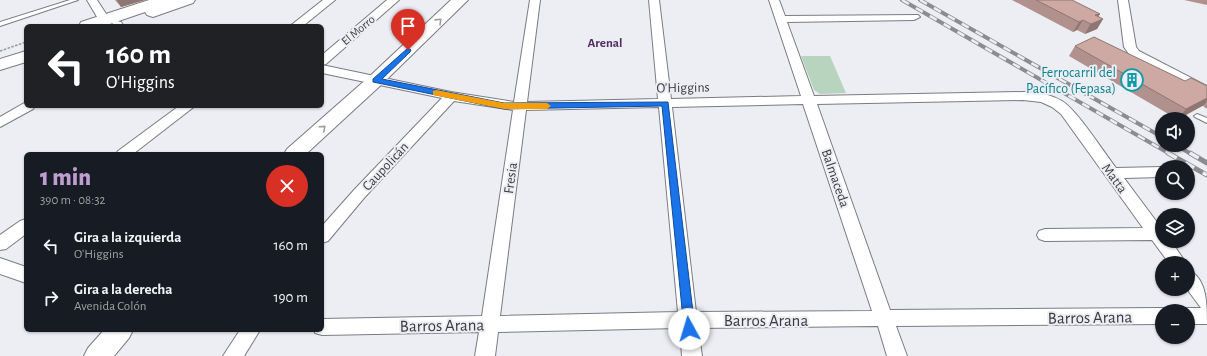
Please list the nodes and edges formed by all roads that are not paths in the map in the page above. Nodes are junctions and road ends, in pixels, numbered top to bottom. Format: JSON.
{"nodes":[{"id":1,"x":75,"y":0,"type":"edge"},
{"id":2,"x":92,"y":0,"type":"edge"},
{"id":3,"x":166,"y":0,"type":"edge"},
{"id":4,"x":187,"y":0,"type":"edge"},
{"id":5,"x":330,"y":0,"type":"edge"},
{"id":6,"x":394,"y":0,"type":"edge"},
{"id":7,"x":460,"y":0,"type":"edge"},
{"id":8,"x":535,"y":0,"type":"edge"},
{"id":9,"x":654,"y":0,"type":"edge"},
{"id":10,"x":774,"y":0,"type":"edge"},
{"id":11,"x":1123,"y":0,"type":"edge"},
{"id":12,"x":914,"y":17,"type":"dead end"},
{"id":13,"x":781,"y":19,"type":"junction"},
{"id":14,"x":0,"y":24,"type":"edge"},
{"id":15,"x":113,"y":24,"type":"edge"},
{"id":16,"x":299,"y":24,"type":"edge"},
{"id":17,"x":24,"y":48,"type":"edge"},
{"id":18,"x":0,"y":56,"type":"edge"},
{"id":19,"x":24,"y":57,"type":"edge"},
{"id":20,"x":324,"y":59,"type":"edge"},
{"id":21,"x":0,"y":65,"type":"edge"},
{"id":22,"x":324,"y":69,"type":"edge"},
{"id":23,"x":376,"y":80,"type":"junction"},
{"id":24,"x":1207,"y":91,"type":"edge"},
{"id":25,"x":450,"y":96,"type":"junction"},
{"id":26,"x":1048,"y":99,"type":"joint"},
{"id":27,"x":809,"y":100,"type":"junction"},
{"id":28,"x":665,"y":104,"type":"junction"},
{"id":29,"x":520,"y":106,"type":"junction"},
{"id":30,"x":25,"y":108,"type":"edge"},
{"id":31,"x":185,"y":108,"type":"edge"},
{"id":32,"x":1197,"y":116,"type":"dead end"},
{"id":33,"x":1207,"y":121,"type":"edge"},
{"id":34,"x":0,"y":123,"type":"edge"},
{"id":35,"x":126,"y":152,"type":"edge"},
{"id":36,"x":296,"y":152,"type":"edge"},
{"id":37,"x":1155,"y":172,"type":"edge"},
{"id":38,"x":1111,"y":173,"type":"junction"},
{"id":39,"x":24,"y":226,"type":"edge"},
{"id":40,"x":1155,"y":231,"type":"edge"},
{"id":41,"x":1155,"y":234,"type":"edge"},
{"id":42,"x":324,"y":235,"type":"edge"},
{"id":43,"x":1045,"y":235,"type":"dead end"},
{"id":44,"x":0,"y":244,"type":"edge"},
{"id":45,"x":0,"y":266,"type":"edge"},
{"id":46,"x":24,"y":273,"type":"edge"},
{"id":47,"x":1195,"y":287,"type":"edge"},
{"id":48,"x":1207,"y":303,"type":"edge"},
{"id":49,"x":1155,"y":316,"type":"edge"},
{"id":50,"x":1195,"y":316,"type":"edge"},
{"id":51,"x":1207,"y":316,"type":"edge"},
{"id":52,"x":885,"y":319,"type":"junction"},
{"id":53,"x":689,"y":320,"type":"junction"},
{"id":54,"x":490,"y":325,"type":"junction"},
{"id":55,"x":324,"y":327,"type":"edge"},
{"id":56,"x":118,"y":332,"type":"edge"},
{"id":57,"x":250,"y":332,"type":"edge"},
{"id":58,"x":97,"y":356,"type":"edge"},
{"id":59,"x":233,"y":356,"type":"edge"},
{"id":60,"x":485,"y":356,"type":"edge"},
{"id":61,"x":692,"y":356,"type":"edge"},
{"id":62,"x":897,"y":356,"type":"edge"}],
"edges":[{"from":1,"to":14,"type":"lane"},
{"from":2,"to":15,"type":"street"},
{"from":3,"to":15,"type":"main road"},
{"from":4,"to":15,"type":"main road"},
{"from":5,"to":16,"type":"street"},
{"from":6,"to":20,"type":"street","name":"El Morro"},
{"from":23,"to":7,"type":"main road","one_way":true},
{"from":8,"to":29,"type":"street","name":"Fresia"},
{"from":9,"to":28,"type":"street"},
{"from":10,"to":13,"type":"street","name":"Balmaceda"},
{"from":11,"to":24,"type":"street"},
{"from":12,"to":13,"type":"street"},
{"from":13,"to":27,"type":"street","name":"Balmaceda"},
{"from":17,"to":18,"type":"main road"},
{"from":19,"to":21,"type":"main road"},
{"from":22,"to":23,"type":"street","name":"O'Higgins"},
{"from":23,"to":25,"type":"street","name":"O'Higgins"},
{"from":36,"to":23,"type":"main road","one_way":true},
{"from":25,"to":29,"type":"street","name":"O'Higgins"},
{"from":25,"to":42,"type":"street","name":"Caupolicán"},
{"from":26,"to":27,"type":"street","name":"O'Higgins"},
{"from":26,"to":38,"type":"street","name":"Matta"},
{"from":27,"to":28,"type":"street","name":"O'Higgins"},
{"from":27,"to":52,"type":"street","name":"Balmaceda"},
{"from":28,"to":29,"type":"street","name":"O'Higgins"},
{"from":28,"to":53,"type":"street"},
{"from":29,"to":54,"type":"street","name":"Fresia"},
{"from":30,"to":34,"type":"street"},
{"from":31,"to":35,"type":"street"},
{"from":32,"to":33,"type":"lane"},
{"from":37,"to":38,"type":"street"},
{"from":38,"to":40,"type":"street","name":"Matta"},
{"from":39,"to":44,"type":"street"},
{"from":41,"to":43,"type":"street"},
{"from":45,"to":46,"type":"street"},
{"from":47,"to":48,"type":"street"},
{"from":49,"to":52,"type":"street","name":"Barros Arana"},
{"from":50,"to":51,"type":"street"},
{"from":52,"to":53,"type":"street","name":"Barros Arana"},
{"from":52,"to":62,"type":"street","name":"Balmaceda"},
{"from":53,"to":54,"type":"street","name":"Barros Arana"},
{"from":53,"to":61,"type":"street"},
{"from":54,"to":55,"type":"street","name":"Barros Arana"},
{"from":54,"to":60,"type":"street","name":"Fresia"},
{"from":56,"to":58,"type":"main road"},
{"from":57,"to":59,"type":"street"}]}
